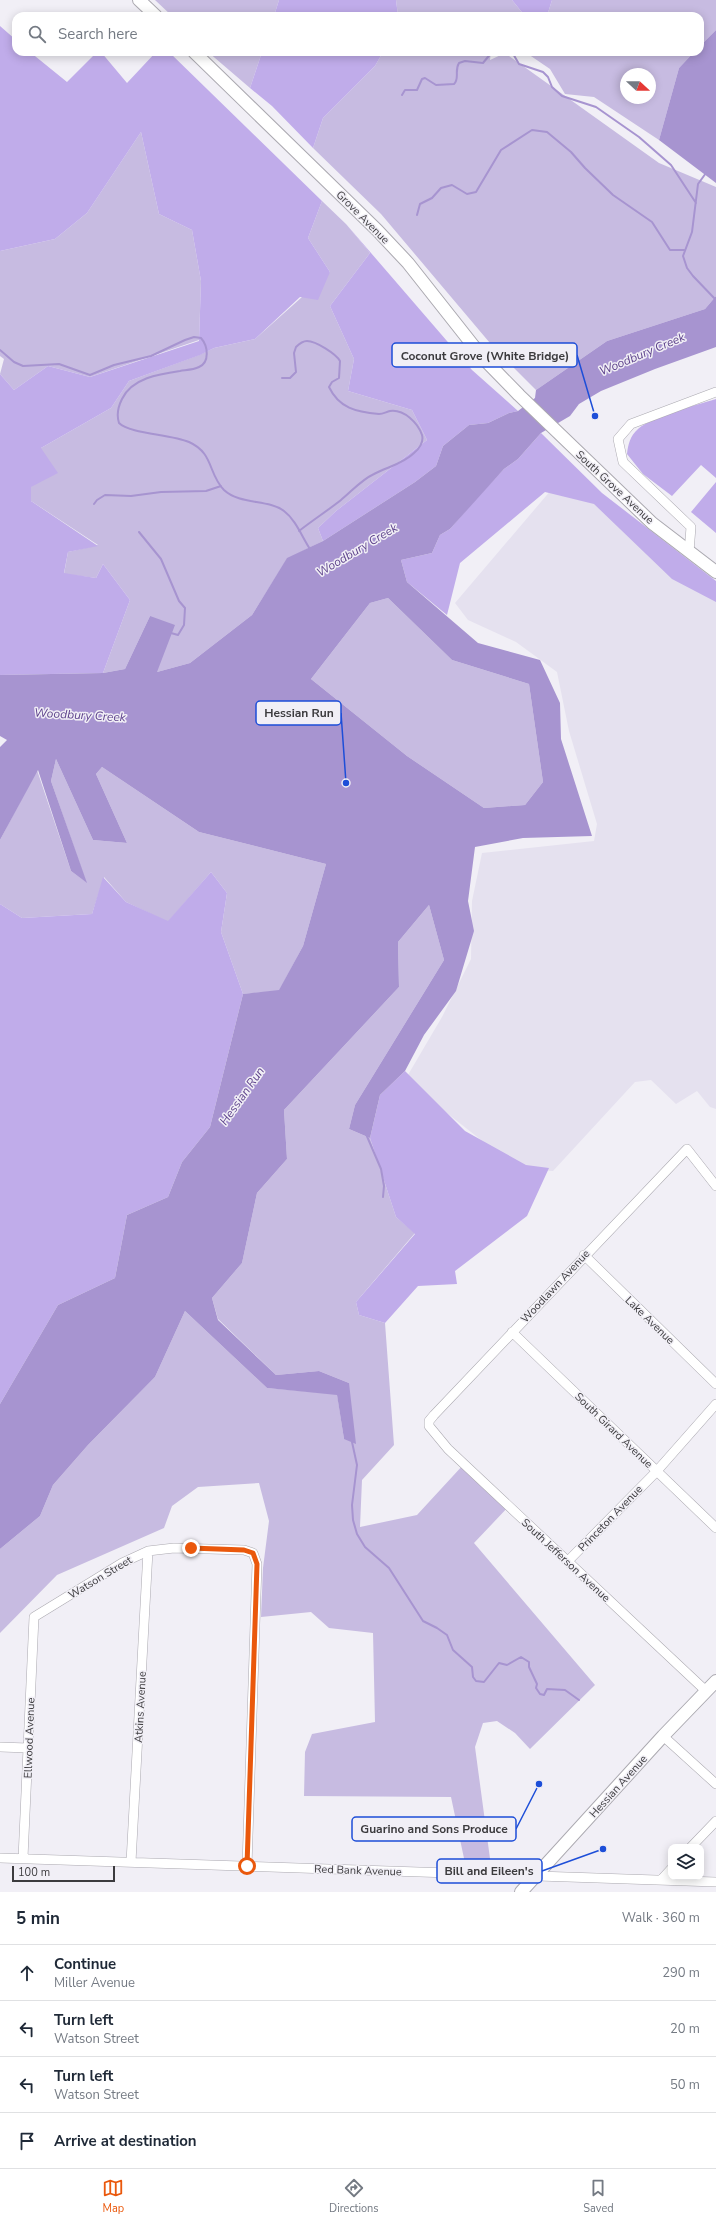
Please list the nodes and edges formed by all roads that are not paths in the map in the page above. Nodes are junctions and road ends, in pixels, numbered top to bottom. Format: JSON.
{"nodes":[{"id":1,"x":139,"y":0,"type":"edge"},
{"id":2,"x":152,"y":12,"type":"edge"},
{"id":3,"x":198,"y":56,"type":"edge"},
{"id":4,"x":716,"y":392,"type":"edge"},
{"id":5,"x":519,"y":395,"type":"joint"},
{"id":6,"x":688,"y":552,"type":"junction"},
{"id":7,"x":716,"y":572,"type":"edge"},
{"id":8,"x":715,"y":1182,"type":"edge"},
{"id":9,"x":584,"y":1255,"type":"junction"},
{"id":10,"x":512,"y":1332,"type":"junction"},
{"id":11,"x":716,"y":1384,"type":"edge"},
{"id":12,"x":716,"y":1404,"type":"edge"},
{"id":13,"x":429,"y":1426,"type":"joint"},
{"id":14,"x":656,"y":1472,"type":"junction"},
{"id":15,"x":716,"y":1528,"type":"edge"},
{"id":16,"x":148,"y":1551,"type":"junction"},
{"id":17,"x":568,"y":1561,"type":"junction"},
{"id":18,"x":34,"y":1617,"type":"joint"},
{"id":19,"x":716,"y":1681,"type":"edge"},
{"id":20,"x":706,"y":1691,"type":"junction"},
{"id":21,"x":664,"y":1736,"type":"junction"},
{"id":22,"x":0,"y":1747,"type":"edge"},
{"id":23,"x":28,"y":1748,"type":"junction"},
{"id":24,"x":716,"y":1784,"type":"edge"},
{"id":25,"x":716,"y":1821,"type":"edge"},
{"id":26,"x":695,"y":1844,"type":"edge"},
{"id":27,"x":0,"y":1858,"type":"edge"},
{"id":28,"x":23,"y":1858,"type":"junction"},
{"id":29,"x":131,"y":1862,"type":"junction"},
{"id":30,"x":247,"y":1866,"type":"junction"},
{"id":31,"x":668,"y":1872,"type":"edge"},
{"id":32,"x":535,"y":1877,"type":"junction"},
{"id":33,"x":661,"y":1880,"type":"junction"},
{"id":34,"x":716,"y":1882,"type":"edge"},
{"id":35,"x":521,"y":1892,"type":"edge"}],
"edges":[{"from":1,"to":2,"type":"main road"},
{"from":3,"to":5,"type":"main road","name":"Grove Avenue"},
{"from":4,"to":6,"type":"street"},
{"from":5,"to":6,"type":"main road","name":"South Grove Avenue"},
{"from":6,"to":7,"type":"main road","name":"South Grove Avenue"},
{"from":8,"to":9,"type":"street","name":"Woodlawn Avenue"},
{"from":9,"to":10,"type":"street","name":"Woodlawn Avenue"},
{"from":9,"to":11,"type":"street","name":"Lake Avenue"},
{"from":10,"to":13,"type":"street","name":"Woodlawn Avenue"},
{"from":10,"to":14,"type":"street","name":"South Girard Avenue"},
{"from":12,"to":14,"type":"street","name":"Princeton Avenue"},
{"from":13,"to":17,"type":"street","name":"South Jefferson Avenue"},
{"from":14,"to":15,"type":"street","name":"South Girard Avenue"},
{"from":14,"to":17,"type":"street","name":"Princeton Avenue"},
{"from":16,"to":18,"type":"street","name":"Watson Street"},
{"from":16,"to":29,"type":"street","name":"Atkins Avenue"},
{"from":16,"to":30,"type":"street","name":"Watson Street"},
{"from":17,"to":20,"type":"street","name":"South Jefferson Avenue"},
{"from":18,"to":23,"type":"street","name":"Ellwood Avenue"},
{"from":19,"to":20,"type":"main road","name":"Hessian Avenue"},
{"from":20,"to":21,"type":"main road","name":"Hessian Avenue"},
{"from":21,"to":24,"type":"street"},
{"from":21,"to":32,"type":"main road","name":"Hessian Avenue"},
{"from":22,"to":23,"type":"street"},
{"from":23,"to":28,"type":"street","name":"Ellwood Avenue"},
{"from":25,"to":26,"type":"street"},
{"from":27,"to":28,"type":"street","name":"Red Bank Avenue"},
{"from":28,"to":29,"type":"street","name":"Red Bank Avenue"},
{"from":29,"to":30,"type":"street","name":"Red Bank Avenue"},
{"from":30,"to":32,"type":"street","name":"Red Bank Avenue"},
{"from":31,"to":33,"type":"street"},
{"from":32,"to":33,"type":"street","name":"Red Bank Avenue"},
{"from":32,"to":35,"type":"main road","name":"Hessian Avenue"},
{"from":33,"to":34,"type":"street","name":"Red Bank Avenue"}]}
